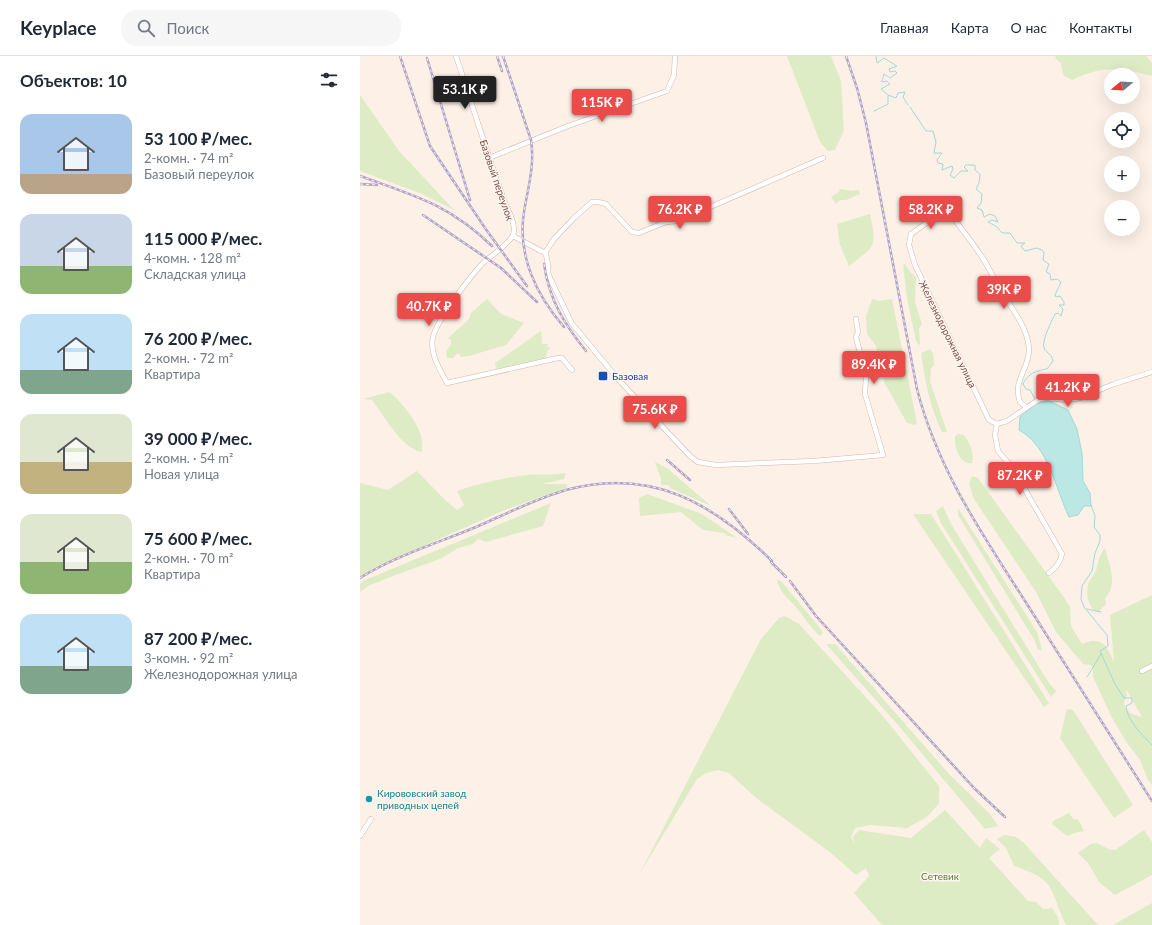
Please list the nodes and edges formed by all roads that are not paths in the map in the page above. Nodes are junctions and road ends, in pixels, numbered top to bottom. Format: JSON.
{"nodes":[{"id":1,"x":456,"y":56,"type":"edge"},
{"id":2,"x":675,"y":56,"type":"edge"},
{"id":3,"x":489,"y":158,"type":"junction"},
{"id":4,"x":823,"y":158,"type":"dead end"},
{"id":5,"x":513,"y":236,"type":"junction"},
{"id":6,"x":545,"y":253,"type":"junction"},
{"id":7,"x":856,"y":318,"type":"dead end"},
{"id":8,"x":572,"y":370,"type":"dead end"},
{"id":9,"x":1152,"y":372,"type":"edge"},
{"id":10,"x":1026,"y":407,"type":"junction"},
{"id":11,"x":997,"y":424,"type":"junction"},
{"id":12,"x":1049,"y":572,"type":"dead end"},
{"id":13,"x":1152,"y":666,"type":"edge"},
{"id":14,"x":1142,"y":671,"type":"dead end"},
{"id":15,"x":371,"y":819,"type":"dead end"},
{"id":16,"x":360,"y":836,"type":"edge"}],
"edges":[{"from":1,"to":3,"type":"street","name":"Базовый переулок"},
{"from":2,"to":3,"type":"street"},
{"from":3,"to":5,"type":"street","name":"Базовый переулок"},
{"from":4,"to":6,"type":"street"},
{"from":5,"to":6,"type":"street"},
{"from":5,"to":8,"type":"street"},
{"from":6,"to":7,"type":"street"},
{"from":9,"to":10,"type":"street"},
{"from":10,"to":11,"type":"street"},
{"from":10,"to":11,"type":"street","name":"Железнодорожная улица"},
{"from":11,"to":12,"type":"street"},
{"from":13,"to":14,"type":"street"},
{"from":15,"to":16,"type":"street"}]}
